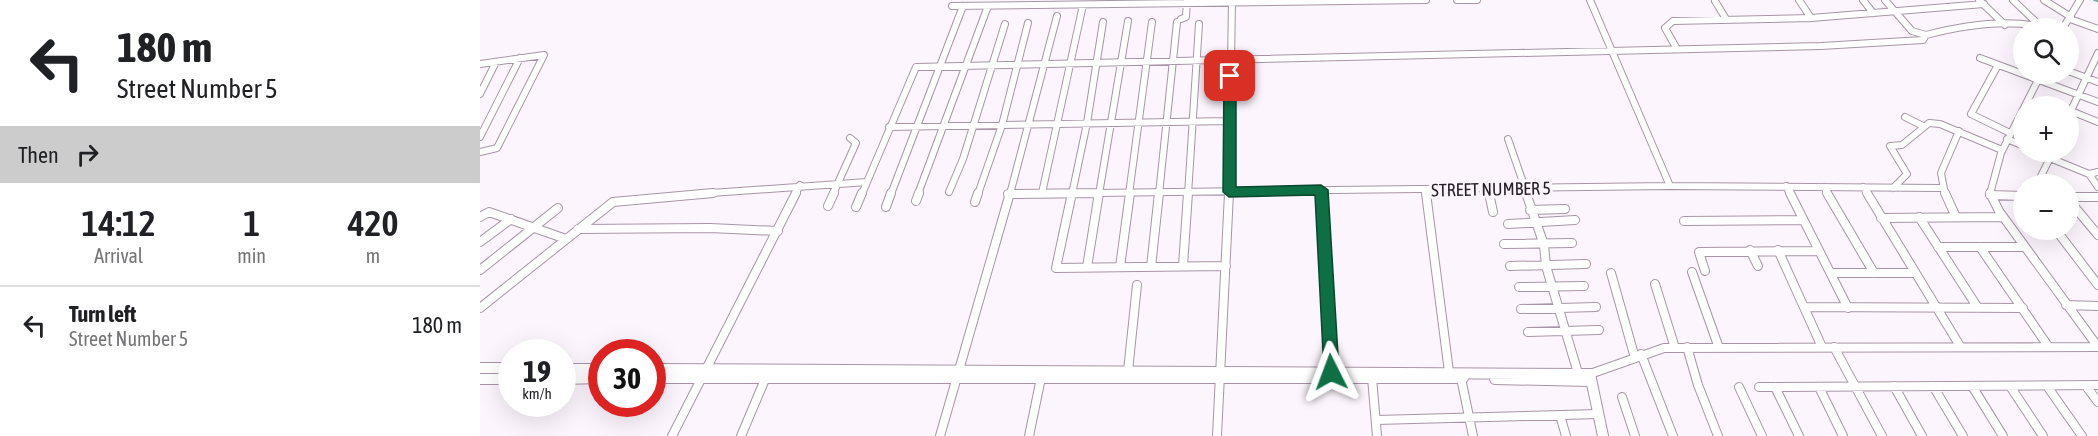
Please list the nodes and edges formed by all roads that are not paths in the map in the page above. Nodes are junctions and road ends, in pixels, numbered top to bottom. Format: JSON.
{"nodes":[{"id":1,"x":1415,"y":0,"type":"edge"},
{"id":2,"x":1426,"y":0,"type":"edge"},
{"id":3,"x":1460,"y":0,"type":"edge"},
{"id":4,"x":1477,"y":0,"type":"edge"},
{"id":5,"x":1590,"y":0,"type":"edge"},
{"id":6,"x":1799,"y":0,"type":"edge"},
{"id":7,"x":1863,"y":0,"type":"edge"},
{"id":8,"x":1885,"y":0,"type":"edge"},
{"id":9,"x":1918,"y":0,"type":"edge"},
{"id":10,"x":1951,"y":0,"type":"edge"},
{"id":11,"x":2013,"y":0,"type":"edge"},
{"id":12,"x":2044,"y":0,"type":"edge"},
{"id":13,"x":1187,"y":1,"type":"edge"},
{"id":14,"x":1232,"y":1,"type":"edge"},
{"id":15,"x":1269,"y":1,"type":"edge"},
{"id":16,"x":1283,"y":1,"type":"edge"},
{"id":17,"x":1306,"y":1,"type":"edge"},
{"id":18,"x":1329,"y":1,"type":"edge"},
{"id":19,"x":1393,"y":1,"type":"edge"},
{"id":20,"x":1715,"y":1,"type":"edge"},
{"id":21,"x":2079,"y":1,"type":"edge"},
{"id":22,"x":1058,"y":2,"type":"edge"},
{"id":23,"x":1098,"y":2,"type":"edge"},
{"id":24,"x":1145,"y":2,"type":"edge"},
{"id":25,"x":1982,"y":2,"type":"edge"},
{"id":26,"x":1025,"y":3,"type":"edge"},
{"id":27,"x":1083,"y":5,"type":"junction"},
{"id":28,"x":952,"y":6,"type":"dead end"},
{"id":29,"x":963,"y":6,"type":"junction"},
{"id":30,"x":988,"y":6,"type":"junction"},
{"id":31,"x":1957,"y":7,"type":"junction"},
{"id":32,"x":1924,"y":8,"type":"junction"},
{"id":33,"x":1873,"y":12,"type":"junction"},
{"id":34,"x":1895,"y":12,"type":"junction"},
{"id":35,"x":1057,"y":16,"type":"dead end"},
{"id":36,"x":1811,"y":18,"type":"junction"},
{"id":37,"x":2032,"y":18,"type":"edge"},
{"id":38,"x":2070,"y":18,"type":"joint"},
{"id":39,"x":1726,"y":19,"type":"junction"},
{"id":40,"x":1128,"y":21,"type":"dead end"},
{"id":41,"x":1103,"y":22,"type":"dead end"},
{"id":42,"x":1152,"y":22,"type":"dead end"},
{"id":43,"x":2079,"y":22,"type":"edge"},
{"id":44,"x":1028,"y":23,"type":"dead end"},
{"id":45,"x":1005,"y":24,"type":"dead end"},
{"id":46,"x":1199,"y":24,"type":"dead end"},
{"id":47,"x":2005,"y":25,"type":"junction"},
{"id":48,"x":2013,"y":25,"type":"edge"},
{"id":49,"x":2098,"y":29,"type":"edge"},
{"id":50,"x":1926,"y":35,"type":"junction"},
{"id":51,"x":1677,"y":49,"type":"junction"},
{"id":52,"x":1614,"y":51,"type":"junction"},
{"id":53,"x":2098,"y":53,"type":"edge"},
{"id":54,"x":520,"y":58,"type":"junction"},
{"id":55,"x":1980,"y":58,"type":"dead end"},
{"id":56,"x":1198,"y":60,"type":"junction"},
{"id":57,"x":1230,"y":60,"type":"junction"},
{"id":58,"x":496,"y":62,"type":"junction"},
{"id":59,"x":1172,"y":62,"type":"junction"},
{"id":60,"x":1096,"y":63,"type":"junction"},
{"id":61,"x":1121,"y":63,"type":"junction"},
{"id":62,"x":1148,"y":63,"type":"junction"},
{"id":63,"x":480,"y":64,"type":"edge"},
{"id":64,"x":1043,"y":64,"type":"junction"},
{"id":65,"x":1072,"y":64,"type":"junction"},
{"id":66,"x":993,"y":65,"type":"junction"},
{"id":67,"x":1017,"y":65,"type":"junction"},
{"id":68,"x":1998,"y":65,"type":"junction"},
{"id":69,"x":939,"y":66,"type":"junction"},
{"id":70,"x":966,"y":66,"type":"junction"},
{"id":71,"x":2013,"y":69,"type":"edge"},
{"id":72,"x":2079,"y":75,"type":"edge"},
{"id":73,"x":2088,"y":78,"type":"junction"},
{"id":74,"x":2098,"y":82,"type":"edge"},
{"id":75,"x":2035,"y":84,"type":"edge"},
{"id":76,"x":2057,"y":84,"type":"edge"},
{"id":77,"x":480,"y":94,"type":"edge"},
{"id":78,"x":2079,"y":94,"type":"junction"},
{"id":79,"x":2098,"y":102,"type":"edge"},
{"id":80,"x":1905,"y":117,"type":"dead end"},
{"id":81,"x":2079,"y":117,"type":"edge"},
{"id":82,"x":1229,"y":121,"type":"junction"},
{"id":83,"x":1166,"y":122,"type":"junction"},
{"id":84,"x":1194,"y":122,"type":"junction"},
{"id":85,"x":2098,"y":122,"type":"edge"},
{"id":86,"x":1087,"y":123,"type":"junction"},
{"id":87,"x":1112,"y":123,"type":"junction"},
{"id":88,"x":1140,"y":123,"type":"junction"},
{"id":89,"x":1058,"y":124,"type":"junction"},
{"id":90,"x":973,"y":125,"type":"junction"},
{"id":91,"x":1002,"y":125,"type":"junction"},
{"id":92,"x":1030,"y":125,"type":"junction"},
{"id":93,"x":916,"y":126,"type":"junction"},
{"id":94,"x":945,"y":126,"type":"junction"},
{"id":95,"x":1923,"y":126,"type":"junction"},
{"id":96,"x":890,"y":127,"type":"junction"},
{"id":97,"x":1959,"y":131,"type":"junction"},
{"id":98,"x":2009,"y":136,"type":"junction"},
{"id":99,"x":480,"y":137,"type":"edge"},
{"id":100,"x":850,"y":138,"type":"dead end"},
{"id":101,"x":1508,"y":139,"type":"dead end"},
{"id":102,"x":2013,"y":139,"type":"edge"},
{"id":103,"x":2002,"y":150,"type":"junction"},
{"id":104,"x":480,"y":152,"type":"edge"},
{"id":105,"x":2066,"y":162,"type":"edge"},
{"id":106,"x":2098,"y":172,"type":"edge"},
{"id":107,"x":2089,"y":174,"type":"junction"},
{"id":108,"x":867,"y":182,"type":"junction"},
{"id":109,"x":838,"y":184,"type":"junction"},
{"id":110,"x":800,"y":185,"type":"junction"},
{"id":111,"x":1670,"y":186,"type":"junction"},
{"id":112,"x":1786,"y":186,"type":"junction"},
{"id":113,"x":2098,"y":186,"type":"edge"},
{"id":114,"x":1824,"y":187,"type":"junction"},
{"id":115,"x":1863,"y":187,"type":"junction"},
{"id":116,"x":1523,"y":188,"type":"junction"},
{"id":117,"x":1893,"y":188,"type":"junction"},
{"id":118,"x":1941,"y":188,"type":"junction"},
{"id":119,"x":1425,"y":189,"type":"junction"},
{"id":120,"x":1488,"y":189,"type":"junction"},
{"id":121,"x":1321,"y":190,"type":"junction"},
{"id":122,"x":949,"y":192,"type":"dead end"},
{"id":123,"x":1130,"y":192,"type":"junction"},
{"id":124,"x":1159,"y":192,"type":"junction"},
{"id":125,"x":1189,"y":192,"type":"junction"},
{"id":126,"x":1229,"y":192,"type":"junction"},
{"id":127,"x":1072,"y":193,"type":"junction"},
{"id":128,"x":1100,"y":193,"type":"junction"},
{"id":129,"x":1008,"y":194,"type":"junction"},
{"id":130,"x":1042,"y":194,"type":"junction"},
{"id":131,"x":1990,"y":195,"type":"junction"},
{"id":132,"x":2013,"y":196,"type":"edge"},
{"id":133,"x":2098,"y":197,"type":"edge"},
{"id":134,"x":2079,"y":198,"type":"edge"},
{"id":135,"x":916,"y":201,"type":"dead end"},
{"id":136,"x":975,"y":202,"type":"dead end"},
{"id":137,"x":828,"y":206,"type":"dead end"},
{"id":138,"x":856,"y":207,"type":"dead end"},
{"id":139,"x":886,"y":207,"type":"dead end"},
{"id":140,"x":558,"y":208,"type":"dead end"},
{"id":141,"x":1565,"y":209,"type":"dead end"},
{"id":142,"x":1530,"y":210,"type":"junction"},
{"id":143,"x":2079,"y":211,"type":"edge"},
{"id":144,"x":1493,"y":212,"type":"dead end"},
{"id":145,"x":480,"y":217,"type":"edge"},
{"id":146,"x":1919,"y":217,"type":"junction"},
{"id":147,"x":1956,"y":217,"type":"junction"},
{"id":148,"x":2003,"y":217,"type":"junction"},
{"id":149,"x":1881,"y":218,"type":"junction"},
{"id":150,"x":511,"y":219,"type":"junction"},
{"id":151,"x":1575,"y":220,"type":"dead end"},
{"id":152,"x":1803,"y":220,"type":"junction"},
{"id":153,"x":1684,"y":221,"type":"dead end"},
{"id":154,"x":1535,"y":223,"type":"junction"},
{"id":155,"x":1508,"y":224,"type":"dead end"},
{"id":156,"x":534,"y":226,"type":"junction"},
{"id":157,"x":578,"y":229,"type":"junction"},
{"id":158,"x":778,"y":231,"type":"junction"},
{"id":159,"x":2096,"y":231,"type":"edge"},
{"id":160,"x":566,"y":239,"type":"junction"},
{"id":161,"x":2064,"y":240,"type":"edge"},
{"id":162,"x":480,"y":242,"type":"edge"},
{"id":163,"x":1504,"y":243,"type":"dead end"},
{"id":164,"x":1572,"y":243,"type":"dead end"},
{"id":165,"x":1544,"y":245,"type":"junction"},
{"id":166,"x":1938,"y":247,"type":"junction"},
{"id":167,"x":1980,"y":247,"type":"junction"},
{"id":168,"x":2025,"y":247,"type":"junction"},
{"id":169,"x":1750,"y":250,"type":"junction"},
{"id":170,"x":1778,"y":250,"type":"junction"},
{"id":171,"x":1819,"y":251,"type":"junction"},
{"id":172,"x":1586,"y":264,"type":"dead end"},
{"id":173,"x":1183,"y":266,"type":"junction"},
{"id":174,"x":1226,"y":266,"type":"junction"},
{"id":175,"x":1510,"y":266,"type":"dead end"},
{"id":176,"x":1546,"y":266,"type":"junction"},
{"id":177,"x":1758,"y":266,"type":"dead end"},
{"id":178,"x":1087,"y":267,"type":"junction"},
{"id":179,"x":1120,"y":267,"type":"junction"},
{"id":180,"x":1151,"y":267,"type":"junction"},
{"id":181,"x":480,"y":270,"type":"edge"},
{"id":182,"x":1705,"y":271,"type":"dead end"},
{"id":183,"x":1692,"y":272,"type":"dead end"},
{"id":184,"x":1611,"y":273,"type":"dead end"},
{"id":185,"x":1831,"y":273,"type":"junction"},
{"id":186,"x":1874,"y":273,"type":"junction"},
{"id":187,"x":1914,"y":273,"type":"junction"},
{"id":188,"x":1654,"y":284,"type":"dead end"},
{"id":189,"x":1137,"y":285,"type":"dead end"},
{"id":190,"x":2098,"y":285,"type":"edge"},
{"id":191,"x":1584,"y":286,"type":"dead end"},
{"id":192,"x":1519,"y":287,"type":"dead end"},
{"id":193,"x":1553,"y":287,"type":"junction"},
{"id":194,"x":2066,"y":305,"type":"junction"},
{"id":195,"x":2098,"y":306,"type":"edge"},
{"id":196,"x":1596,"y":307,"type":"dead end"},
{"id":197,"x":1804,"y":307,"type":"junction"},
{"id":198,"x":480,"y":308,"type":"edge"},
{"id":199,"x":1558,"y":308,"type":"junction"},
{"id":200,"x":1848,"y":308,"type":"junction"},
{"id":201,"x":1935,"y":308,"type":"junction"},
{"id":202,"x":1978,"y":308,"type":"junction"},
{"id":203,"x":2023,"y":308,"type":"junction"},
{"id":204,"x":1521,"y":309,"type":"dead end"},
{"id":205,"x":1599,"y":330,"type":"dead end"},
{"id":206,"x":1564,"y":331,"type":"junction"},
{"id":207,"x":1528,"y":332,"type":"dead end"},
{"id":208,"x":1960,"y":346,"type":"junction"},
{"id":209,"x":2048,"y":346,"type":"junction"},
{"id":210,"x":1687,"y":347,"type":"junction"},
{"id":211,"x":1822,"y":347,"type":"junction"},
{"id":212,"x":1834,"y":347,"type":"junction"},
{"id":213,"x":2098,"y":347,"type":"edge"},
{"id":214,"x":1675,"y":348,"type":"junction"},
{"id":215,"x":1719,"y":348,"type":"junction"},
{"id":216,"x":1638,"y":356,"type":"junction"},
{"id":217,"x":480,"y":368,"type":"edge"},
{"id":218,"x":498,"y":368,"type":"edge"},
{"id":219,"x":666,"y":370,"type":"edge"},
{"id":220,"x":1128,"y":371,"type":"junction"},
{"id":221,"x":1449,"y":372,"type":"junction"},
{"id":222,"x":704,"y":373,"type":"junction"},
{"id":223,"x":1578,"y":373,"type":"junction"},
{"id":224,"x":1221,"y":374,"type":"junction"},
{"id":225,"x":958,"y":375,"type":"junction"},
{"id":226,"x":1331,"y":375,"type":"junction"},
{"id":227,"x":666,"y":377,"type":"edge"},
{"id":228,"x":766,"y":377,"type":"junction"},
{"id":229,"x":1041,"y":378,"type":"junction"},
{"id":230,"x":1372,"y":378,"type":"junction"},
{"id":231,"x":1461,"y":378,"type":"junction"},
{"id":232,"x":1591,"y":378,"type":"junction"},
{"id":233,"x":480,"y":379,"type":"edge"},
{"id":234,"x":498,"y":379,"type":"edge"},
{"id":235,"x":2098,"y":385,"type":"edge"},
{"id":236,"x":1894,"y":386,"type":"junction"},
{"id":237,"x":1934,"y":386,"type":"junction"},
{"id":238,"x":1972,"y":386,"type":"junction"},
{"id":239,"x":2010,"y":386,"type":"junction"},
{"id":240,"x":2047,"y":386,"type":"junction"},
{"id":241,"x":2086,"y":386,"type":"junction"},
{"id":242,"x":1739,"y":387,"type":"dead end"},
{"id":243,"x":1759,"y":387,"type":"dead end"},
{"id":244,"x":1775,"y":387,"type":"junction"},
{"id":245,"x":1819,"y":387,"type":"junction"},
{"id":246,"x":1855,"y":387,"type":"junction"},
{"id":247,"x":1622,"y":397,"type":"dead end"},
{"id":248,"x":2098,"y":402,"type":"edge"},
{"id":249,"x":1599,"y":414,"type":"junction"},
{"id":250,"x":1560,"y":415,"type":"junction"},
{"id":251,"x":1469,"y":417,"type":"junction"},
{"id":252,"x":1376,"y":420,"type":"junction"},
{"id":253,"x":672,"y":436,"type":"edge"},
{"id":254,"x":741,"y":436,"type":"edge"},
{"id":255,"x":940,"y":436,"type":"edge"},
{"id":256,"x":1029,"y":436,"type":"edge"},
{"id":257,"x":1217,"y":436,"type":"edge"},
{"id":258,"x":1377,"y":436,"type":"edge"},
{"id":259,"x":1473,"y":436,"type":"edge"},
{"id":260,"x":1566,"y":436,"type":"edge"},
{"id":261,"x":1604,"y":436,"type":"edge"},
{"id":262,"x":1635,"y":436,"type":"edge"},
{"id":263,"x":1673,"y":436,"type":"edge"},
{"id":264,"x":1718,"y":436,"type":"edge"},
{"id":265,"x":1762,"y":436,"type":"edge"},
{"id":266,"x":1799,"y":436,"type":"edge"},
{"id":267,"x":1843,"y":436,"type":"edge"},
{"id":268,"x":1882,"y":436,"type":"edge"},
{"id":269,"x":1922,"y":436,"type":"edge"},
{"id":270,"x":1963,"y":436,"type":"edge"},
{"id":271,"x":2003,"y":436,"type":"edge"},
{"id":272,"x":2043,"y":436,"type":"edge"},
{"id":273,"x":2082,"y":436,"type":"edge"}],
"edges":[{"from":1,"to":2,"type":"street"},
{"from":1,"to":19,"type":"street"},
{"from":3,"to":4,"type":"street"},
{"from":5,"to":52,"type":"street"},
{"from":6,"to":36,"type":"street"},
{"from":7,"to":33,"type":"street"},
{"from":8,"to":34,"type":"street"},
{"from":9,"to":32,"type":"street"},
{"from":10,"to":31,"type":"street"},
{"from":11,"to":37,"type":"street"},
{"from":12,"to":38,"type":"street"},
{"from":13,"to":14,"type":"street"},
{"from":13,"to":24,"type":"street"},
{"from":13,"to":59,"type":"street"},
{"from":14,"to":15,"type":"street"},
{"from":14,"to":57,"type":"street"},
{"from":15,"to":16,"type":"street"},
{"from":16,"to":17,"type":"street"},
{"from":17,"to":18,"type":"street"},
{"from":18,"to":19,"type":"street"},
{"from":20,"to":39,"type":"street"},
{"from":21,"to":38,"type":"street"},
{"from":22,"to":26,"type":"street"},
{"from":22,"to":27,"type":"street"},
{"from":23,"to":24,"type":"street"},
{"from":23,"to":27,"type":"street"},
{"from":25,"to":31,"type":"street"},
{"from":25,"to":47,"type":"street"},
{"from":26,"to":30,"type":"street"},
{"from":27,"to":65,"type":"street"},
{"from":28,"to":29,"type":"street"},
{"from":29,"to":30,"type":"street"},
{"from":29,"to":69,"type":"street"},
{"from":30,"to":70,"type":"street"},
{"from":31,"to":32,"type":"street"},
{"from":32,"to":34,"type":"street"},
{"from":33,"to":34,"type":"street"},
{"from":33,"to":36,"type":"street"},
{"from":34,"to":50,"type":"street"},
{"from":35,"to":64,"type":"street"},
{"from":36,"to":39,"type":"street"},
{"from":39,"to":51,"type":"street"},
{"from":40,"to":61,"type":"street"},
{"from":41,"to":60,"type":"street"},
{"from":42,"to":62,"type":"street"},
{"from":43,"to":49,"type":"street"},
{"from":44,"to":67,"type":"street"},
{"from":45,"to":66,"type":"street"},
{"from":46,"to":56,"type":"street"},
{"from":47,"to":48,"type":"street"},
{"from":47,"to":50,"type":"street"},
{"from":50,"to":51,"type":"street"},
{"from":51,"to":52,"type":"street"},
{"from":52,"to":57,"type":"street"},
{"from":52,"to":111,"type":"street"},
{"from":53,"to":73,"type":"street"},
{"from":54,"to":58,"type":"street"},
{"from":54,"to":99,"type":"street"},
{"from":54,"to":104,"type":"street"},
{"from":55,"to":68,"type":"street"},
{"from":56,"to":57,"type":"street"},
{"from":56,"to":59,"type":"street"},
{"from":56,"to":84,"type":"street"},
{"from":57,"to":82,"type":"street"},
{"from":58,"to":63,"type":"street"},
{"from":58,"to":77,"type":"street"},
{"from":59,"to":62,"type":"street"},
{"from":59,"to":83,"type":"street"},
{"from":60,"to":61,"type":"street"},
{"from":60,"to":65,"type":"street"},
{"from":60,"to":86,"type":"street"},
{"from":61,"to":62,"type":"street"},
{"from":61,"to":87,"type":"street"},
{"from":62,"to":88,"type":"street"},
{"from":64,"to":65,"type":"street"},
{"from":64,"to":67,"type":"street"},
{"from":64,"to":92,"type":"street"},
{"from":65,"to":89,"type":"street"},
{"from":66,"to":67,"type":"street"},
{"from":66,"to":70,"type":"street"},
{"from":66,"to":90,"type":"street"},
{"from":67,"to":91,"type":"street"},
{"from":68,"to":71,"type":"street"},
{"from":68,"to":98,"type":"street"},
{"from":69,"to":70,"type":"street"},
{"from":69,"to":93,"type":"street"},
{"from":69,"to":96,"type":"street"},
{"from":70,"to":94,"type":"street"},
{"from":72,"to":73,"type":"street"},
{"from":73,"to":74,"type":"street"},
{"from":73,"to":78,"type":"street"},
{"from":75,"to":98,"type":"street"},
{"from":76,"to":78,"type":"street"},
{"from":78,"to":79,"type":"street"},
{"from":80,"to":95,"type":"street"},
{"from":81,"to":85,"type":"street"},
{"from":82,"to":84,"type":"street"},
{"from":82,"to":126,"type":"street"},
{"from":83,"to":84,"type":"street"},
{"from":83,"to":88,"type":"street"},
{"from":83,"to":124,"type":"street"},
{"from":84,"to":125,"type":"street"},
{"from":86,"to":87,"type":"street"},
{"from":86,"to":89,"type":"street"},
{"from":86,"to":127,"type":"street"},
{"from":87,"to":88,"type":"street"},
{"from":87,"to":128,"type":"street"},
{"from":88,"to":123,"type":"street"},
{"from":89,"to":92,"type":"street"},
{"from":89,"to":130,"type":"street"},
{"from":90,"to":91,"type":"street"},
{"from":90,"to":94,"type":"street"},
{"from":90,"to":122,"type":"street"},
{"from":91,"to":92,"type":"street"},
{"from":91,"to":136,"type":"street"},
{"from":92,"to":129,"type":"street"},
{"from":93,"to":94,"type":"street"},
{"from":93,"to":96,"type":"street"},
{"from":93,"to":139,"type":"street"},
{"from":94,"to":135,"type":"street"},
{"from":95,"to":97,"type":"street"},
{"from":95,"to":117,"type":"street"},
{"from":96,"to":108,"type":"street"},
{"from":97,"to":103,"type":"street"},
{"from":97,"to":118,"type":"street"},
{"from":98,"to":102,"type":"street"},
{"from":98,"to":103,"type":"street"},
{"from":100,"to":109,"type":"street"},
{"from":101,"to":116,"type":"street"},
{"from":103,"to":131,"type":"street"},
{"from":105,"to":107,"type":"street"},
{"from":106,"to":107,"type":"street"},
{"from":107,"to":113,"type":"street"},
{"from":108,"to":109,"type":"street"},
{"from":108,"to":138,"type":"street"},
{"from":109,"to":110,"type":"street"},
{"from":109,"to":137,"type":"street"},
{"from":110,"to":157,"type":"street"},
{"from":110,"to":158,"type":"street"},
{"from":111,"to":112,"type":"street","name":"STREET NUMBER 5"},
{"from":111,"to":116,"type":"street","name":"STREET NUMBER 5"},
{"from":112,"to":114,"type":"street","name":"STREET NUMBER 5"},
{"from":112,"to":152,"type":"street"},
{"from":114,"to":115,"type":"street","name":"STREET NUMBER 5"},
{"from":114,"to":186,"type":"street"},
{"from":115,"to":117,"type":"street","name":"STREET NUMBER 5"},
{"from":115,"to":149,"type":"street"},
{"from":116,"to":120,"type":"street","name":"STREET NUMBER 5"},
{"from":116,"to":142,"type":"street"},
{"from":117,"to":118,"type":"street","name":"STREET NUMBER 5"},
{"from":118,"to":147,"type":"street"},
{"from":119,"to":120,"type":"street","name":"STREET NUMBER 5"},
{"from":119,"to":121,"type":"street","name":"STREET NUMBER 5"},
{"from":119,"to":221,"type":"street"},
{"from":120,"to":144,"type":"street"},
{"from":121,"to":126,"type":"street","name":"STREET NUMBER 5"},
{"from":121,"to":226,"type":"street"},
{"from":123,"to":124,"type":"street","name":"STREET NUMBER 5"},
{"from":123,"to":128,"type":"street","name":"STREET NUMBER 5"},
{"from":123,"to":179,"type":"street"},
{"from":124,"to":125,"type":"street","name":"STREET NUMBER 5"},
{"from":124,"to":180,"type":"street"},
{"from":125,"to":126,"type":"street","name":"STREET NUMBER 5"},
{"from":125,"to":173,"type":"street"},
{"from":126,"to":174,"type":"street"},
{"from":127,"to":128,"type":"street","name":"STREET NUMBER 5"},
{"from":127,"to":130,"type":"street","name":"STREET NUMBER 5"},
{"from":127,"to":178,"type":"street"},
{"from":128,"to":178,"type":"street"},
{"from":129,"to":130,"type":"street","name":"STREET NUMBER 5"},
{"from":129,"to":225,"type":"street"},
{"from":131,"to":132,"type":"street"},
{"from":131,"to":148,"type":"street"},
{"from":133,"to":134,"type":"street"},
{"from":140,"to":156,"type":"street"},
{"from":141,"to":142,"type":"street"},
{"from":142,"to":154,"type":"street"},
{"from":143,"to":159,"type":"street"},
{"from":145,"to":150,"type":"street"},
{"from":146,"to":147,"type":"street"},
{"from":146,"to":149,"type":"street"},
{"from":146,"to":166,"type":"street"},
{"from":147,"to":148,"type":"street"},
{"from":148,"to":168,"type":"street"},
{"from":149,"to":187,"type":"street"},
{"from":150,"to":156,"type":"street"},
{"from":150,"to":162,"type":"street"},
{"from":151,"to":154,"type":"street"},
{"from":152,"to":153,"type":"street"},
{"from":152,"to":171,"type":"street"},
{"from":154,"to":155,"type":"street"},
{"from":154,"to":165,"type":"street"},
{"from":156,"to":160,"type":"street"},
{"from":156,"to":181,"type":"street"},
{"from":157,"to":158,"type":"street"},
{"from":157,"to":160,"type":"street"},
{"from":158,"to":222,"type":"street"},
{"from":160,"to":198,"type":"street"},
{"from":161,"to":190,"type":"street"},
{"from":163,"to":165,"type":"street"},
{"from":164,"to":165,"type":"street"},
{"from":165,"to":176,"type":"street"},
{"from":166,"to":167,"type":"street"},
{"from":166,"to":202,"type":"street"},
{"from":167,"to":168,"type":"street"},
{"from":167,"to":203,"type":"street"},
{"from":168,"to":194,"type":"street"},
{"from":169,"to":170,"type":"street"},
{"from":169,"to":177,"type":"street"},
{"from":169,"to":182,"type":"street"},
{"from":170,"to":171,"type":"street"},
{"from":170,"to":197,"type":"street"},
{"from":171,"to":185,"type":"street"},
{"from":172,"to":176,"type":"street"},
{"from":173,"to":174,"type":"street"},
{"from":173,"to":180,"type":"street"},
{"from":174,"to":224,"type":"street"},
{"from":175,"to":176,"type":"street"},
{"from":176,"to":193,"type":"street"},
{"from":178,"to":179,"type":"street"},
{"from":179,"to":180,"type":"street"},
{"from":183,"to":215,"type":"street"},
{"from":184,"to":216,"type":"street"},
{"from":185,"to":186,"type":"street"},
{"from":185,"to":200,"type":"street"},
{"from":186,"to":187,"type":"street"},
{"from":187,"to":201,"type":"street"},
{"from":188,"to":214,"type":"street"},
{"from":189,"to":220,"type":"street"},
{"from":191,"to":193,"type":"street"},
{"from":192,"to":193,"type":"street"},
{"from":193,"to":199,"type":"street"},
{"from":194,"to":195,"type":"street"},
{"from":194,"to":213,"type":"street"},
{"from":196,"to":199,"type":"street"},
{"from":197,"to":200,"type":"street"},
{"from":197,"to":211,"type":"street"},
{"from":199,"to":204,"type":"street"},
{"from":199,"to":206,"type":"street"},
{"from":200,"to":201,"type":"street"},
{"from":201,"to":202,"type":"street"},
{"from":201,"to":208,"type":"street"},
{"from":202,"to":203,"type":"street"},
{"from":203,"to":209,"type":"street"},
{"from":205,"to":206,"type":"street"},
{"from":206,"to":207,"type":"street"},
{"from":206,"to":223,"type":"street"},
{"from":208,"to":209,"type":"street"},
{"from":208,"to":212,"type":"street"},
{"from":209,"to":213,"type":"street"},
{"from":210,"to":214,"type":"street"},
{"from":210,"to":215,"type":"street"},
{"from":210,"to":264,"type":"street"},
{"from":211,"to":212,"type":"street"},
{"from":211,"to":215,"type":"street"},
{"from":212,"to":246,"type":"street"},
{"from":214,"to":216,"type":"street"},
{"from":216,"to":232,"type":"street"},
{"from":216,"to":263,"type":"street"},
{"from":217,"to":218,"type":"street"},
{"from":219,"to":222,"type":"street"},
{"from":220,"to":224,"type":"street"},
{"from":220,"to":225,"type":"street"},
{"from":221,"to":223,"type":"street"},
{"from":221,"to":226,"type":"street"},
{"from":222,"to":225,"type":"street"},
{"from":222,"to":227,"type":"street"},
{"from":222,"to":228,"type":"street"},
{"from":222,"to":253,"type":"street"},
{"from":223,"to":232,"type":"street"},
{"from":224,"to":226,"type":"street"},
{"from":224,"to":229,"type":"street"},
{"from":224,"to":257,"type":"street"},
{"from":225,"to":228,"type":"street"},
{"from":225,"to":229,"type":"street"},
{"from":225,"to":255,"type":"street"},
{"from":226,"to":230,"type":"street"},
{"from":228,"to":254,"type":"street"},
{"from":229,"to":256,"type":"street"},
{"from":230,"to":231,"type":"street"},
{"from":230,"to":252,"type":"street"},
{"from":231,"to":232,"type":"street"},
{"from":231,"to":251,"type":"street"},
{"from":232,"to":249,"type":"street"},
{"from":233,"to":234,"type":"street"},
{"from":235,"to":241,"type":"street"},
{"from":236,"to":237,"type":"street"},
{"from":236,"to":246,"type":"street"},
{"from":236,"to":269,"type":"street"},
{"from":237,"to":238,"type":"street"},
{"from":237,"to":270,"type":"street"},
{"from":238,"to":239,"type":"street"},
{"from":238,"to":271,"type":"street"},
{"from":239,"to":240,"type":"street"},
{"from":239,"to":272,"type":"street"},
{"from":240,"to":241,"type":"street"},
{"from":240,"to":273,"type":"street"},
{"from":241,"to":248,"type":"street"},
{"from":242,"to":265,"type":"street"},
{"from":243,"to":244,"type":"street"},
{"from":244,"to":245,"type":"street"},
{"from":244,"to":266,"type":"street"},
{"from":245,"to":246,"type":"street"},
{"from":245,"to":267,"type":"street"},
{"from":246,"to":268,"type":"street"},
{"from":247,"to":262,"type":"street"},
{"from":249,"to":250,"type":"street"},
{"from":249,"to":261,"type":"street"},
{"from":250,"to":251,"type":"street"},
{"from":250,"to":260,"type":"street"},
{"from":251,"to":252,"type":"street"},
{"from":251,"to":259,"type":"street"},
{"from":252,"to":258,"type":"street"}]}
